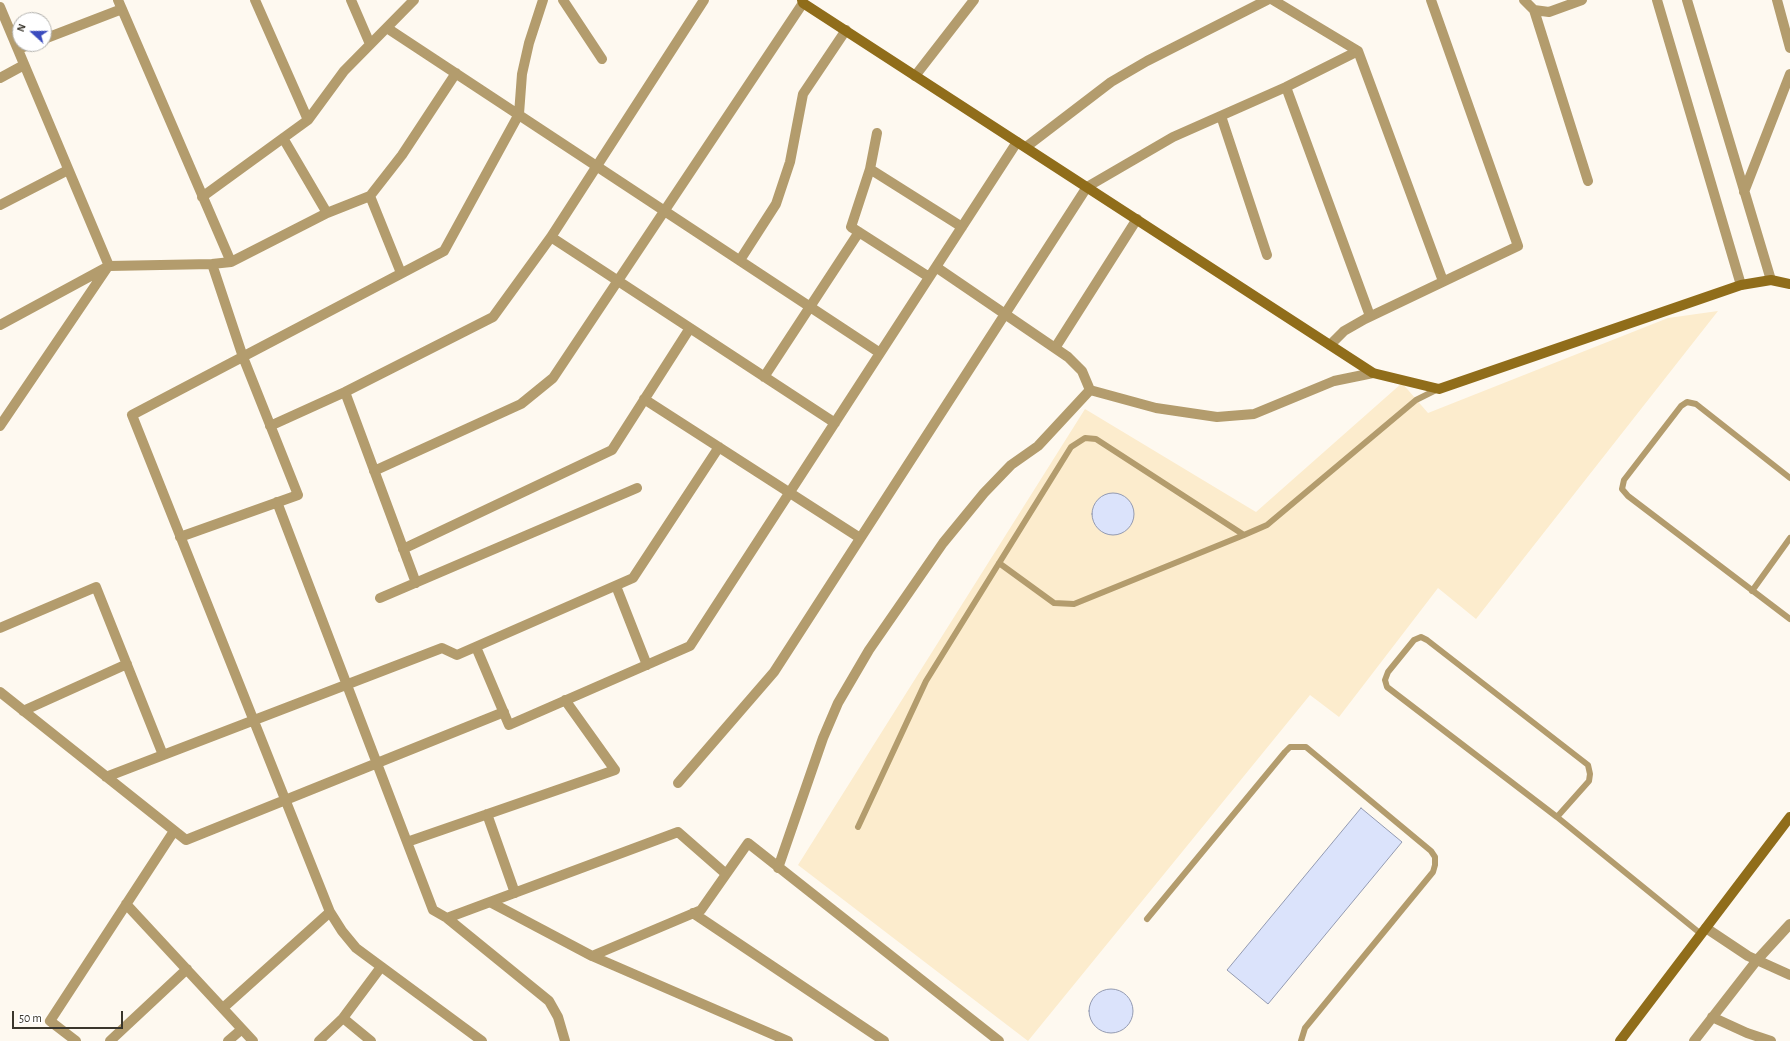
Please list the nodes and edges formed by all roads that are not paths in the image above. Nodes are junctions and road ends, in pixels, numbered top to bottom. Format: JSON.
{"nodes":[{"id":1,"x":255,"y":0,"type":"edge"},
{"id":2,"x":350,"y":0,"type":"edge"},
{"id":3,"x":414,"y":0,"type":"edge"},
{"id":4,"x":543,"y":0,"type":"edge"},
{"id":5,"x":563,"y":0,"type":"edge"},
{"id":6,"x":704,"y":0,"type":"edge"},
{"id":7,"x":974,"y":0,"type":"edge"},
{"id":8,"x":1267,"y":0,"type":"edge"},
{"id":9,"x":1273,"y":0,"type":"edge"},
{"id":10,"x":1431,"y":0,"type":"edge"},
{"id":11,"x":1524,"y":0,"type":"edge"},
{"id":12,"x":1582,"y":0,"type":"edge"},
{"id":13,"x":1657,"y":0,"type":"edge"},
{"id":14,"x":1687,"y":0,"type":"edge"},
{"id":15,"x":1777,"y":0,"type":"edge"},
{"id":16,"x":802,"y":2,"type":"edge"},
{"id":17,"x":120,"y":5,"type":"edge"},
{"id":18,"x":0,"y":7,"type":"edge"},
{"id":19,"x":1534,"y":10,"type":"junction"},
{"id":20,"x":387,"y":28,"type":"junction"},
{"id":21,"x":846,"y":30,"type":"junction"},
{"id":22,"x":12,"y":35,"type":"edge"},
{"id":23,"x":52,"y":35,"type":"edge"},
{"id":24,"x":370,"y":44,"type":"junction"},
{"id":25,"x":1790,"y":48,"type":"edge"},
{"id":26,"x":1358,"y":51,"type":"junction"},
{"id":27,"x":19,"y":52,"type":"edge"},
{"id":28,"x":602,"y":59,"type":"dead end"},
{"id":29,"x":24,"y":65,"type":"junction"},
{"id":30,"x":456,"y":73,"type":"junction"},
{"id":31,"x":1790,"y":74,"type":"edge"},
{"id":32,"x":915,"y":76,"type":"junction"},
{"id":33,"x":0,"y":78,"type":"edge"},
{"id":34,"x":1286,"y":87,"type":"junction"},
{"id":35,"x":519,"y":114,"type":"junction"},
{"id":36,"x":1221,"y":116,"type":"junction"},
{"id":37,"x":308,"y":120,"type":"junction"},
{"id":38,"x":877,"y":133,"type":"dead end"},
{"id":39,"x":283,"y":138,"type":"junction"},
{"id":40,"x":1021,"y":144,"type":"junction"},
{"id":41,"x":597,"y":165,"type":"junction"},
{"id":42,"x":870,"y":169,"type":"junction"},
{"id":43,"x":68,"y":170,"type":"junction"},
{"id":44,"x":1588,"y":181,"type":"dead end"},
{"id":45,"x":1087,"y":187,"type":"junction"},
{"id":46,"x":1744,"y":192,"type":"junction"},
{"id":47,"x":370,"y":196,"type":"junction"},
{"id":48,"x":202,"y":197,"type":"junction"},
{"id":49,"x":0,"y":205,"type":"edge"},
{"id":50,"x":665,"y":210,"type":"junction"},
{"id":51,"x":327,"y":213,"type":"junction"},
{"id":52,"x":1136,"y":219,"type":"junction"},
{"id":53,"x":962,"y":227,"type":"junction"},
{"id":54,"x":860,"y":232,"type":"junction"},
{"id":55,"x":551,"y":237,"type":"junction"},
{"id":56,"x":1267,"y":256,"type":"dead end"},
{"id":57,"x":740,"y":260,"type":"junction"},
{"id":58,"x":231,"y":262,"type":"junction"},
{"id":59,"x":212,"y":264,"type":"junction"},
{"id":60,"x":108,"y":266,"type":"junction"},
{"id":61,"x":936,"y":267,"type":"junction"},
{"id":62,"x":401,"y":273,"type":"junction"},
{"id":63,"x":929,"y":278,"type":"junction"},
{"id":64,"x":1771,"y":280,"type":"junction"},
{"id":65,"x":618,"y":281,"type":"junction"},
{"id":66,"x":1443,"y":281,"type":"junction"},
{"id":67,"x":1790,"y":284,"type":"edge"},
{"id":68,"x":1741,"y":285,"type":"junction"},
{"id":69,"x":810,"y":307,"type":"junction"},
{"id":70,"x":1005,"y":314,"type":"junction"},
{"id":71,"x":1370,"y":316,"type":"junction"},
{"id":72,"x":0,"y":325,"type":"edge"},
{"id":73,"x":690,"y":328,"type":"junction"},
{"id":74,"x":1330,"y":345,"type":"junction"},
{"id":75,"x":1055,"y":348,"type":"junction"},
{"id":76,"x":880,"y":353,"type":"junction"},
{"id":77,"x":243,"y":356,"type":"junction"},
{"id":78,"x":1373,"y":373,"type":"junction"},
{"id":79,"x":764,"y":377,"type":"junction"},
{"id":80,"x":1439,"y":389,"type":"junction"},
{"id":81,"x":1090,"y":390,"type":"junction"},
{"id":82,"x":345,"y":392,"type":"junction"},
{"id":83,"x":644,"y":399,"type":"junction"},
{"id":84,"x":835,"y":423,"type":"junction"},
{"id":85,"x":0,"y":426,"type":"edge"},
{"id":86,"x":270,"y":426,"type":"junction"},
{"id":87,"x":719,"y":447,"type":"junction"},
{"id":88,"x":374,"y":471,"type":"junction"},
{"id":89,"x":1790,"y":478,"type":"edge"},
{"id":90,"x":637,"y":488,"type":"dead end"},
{"id":91,"x":790,"y":492,"type":"junction"},
{"id":92,"x":277,"y":502,"type":"junction"},
{"id":93,"x":1244,"y":535,"type":"junction"},
{"id":94,"x":180,"y":537,"type":"junction"},
{"id":95,"x":860,"y":538,"type":"junction"},
{"id":96,"x":1790,"y":538,"type":"edge"},
{"id":97,"x":404,"y":549,"type":"junction"},
{"id":98,"x":999,"y":563,"type":"junction"},
{"id":99,"x":416,"y":583,"type":"junction"},
{"id":100,"x":616,"y":586,"type":"junction"},
{"id":101,"x":1752,"y":591,"type":"junction"},
{"id":102,"x":380,"y":598,"type":"dead end"},
{"id":103,"x":1790,"y":619,"type":"edge"},
{"id":104,"x":0,"y":628,"type":"edge"},
{"id":105,"x":476,"y":647,"type":"junction"},
{"id":106,"x":127,"y":664,"type":"junction"},
{"id":107,"x":647,"y":665,"type":"junction"},
{"id":108,"x":347,"y":684,"type":"junction"},
{"id":109,"x":0,"y":692,"type":"edge"},
{"id":110,"x":565,"y":700,"type":"junction"},
{"id":111,"x":23,"y":711,"type":"junction"},
{"id":112,"x":504,"y":712,"type":"junction"},
{"id":113,"x":253,"y":720,"type":"junction"},
{"id":114,"x":164,"y":755,"type":"junction"},
{"id":115,"x":377,"y":763,"type":"junction"},
{"id":116,"x":106,"y":777,"type":"junction"},
{"id":117,"x":678,"y":783,"type":"dead end"},
{"id":118,"x":285,"y":800,"type":"junction"},
{"id":119,"x":487,"y":814,"type":"junction"},
{"id":120,"x":1557,"y":817,"type":"junction"},
{"id":121,"x":1790,"y":817,"type":"edge"},
{"id":122,"x":858,"y":827,"type":"dead end"},
{"id":123,"x":174,"y":831,"type":"junction"},
{"id":124,"x":407,"y":842,"type":"junction"},
{"id":125,"x":778,"y":868,"type":"junction"},
{"id":126,"x":726,"y":874,"type":"junction"},
{"id":127,"x":515,"y":893,"type":"junction"},
{"id":128,"x":490,"y":902,"type":"junction"},
{"id":129,"x":126,"y":904,"type":"junction"},
{"id":130,"x":330,"y":912,"type":"junction"},
{"id":131,"x":692,"y":913,"type":"junction"},
{"id":132,"x":447,"y":918,"type":"junction"},
{"id":133,"x":1147,"y":919,"type":"dead end"},
{"id":134,"x":1790,"y":924,"type":"edge"},
{"id":135,"x":1703,"y":931,"type":"junction"},
{"id":136,"x":592,"y":956,"type":"junction"},
{"id":137,"x":1757,"y":960,"type":"junction"},
{"id":138,"x":381,"y":967,"type":"junction"},
{"id":139,"x":187,"y":969,"type":"junction"},
{"id":140,"x":1790,"y":975,"type":"edge"},
{"id":141,"x":223,"y":1008,"type":"junction"},
{"id":142,"x":1712,"y":1017,"type":"junction"},
{"id":143,"x":343,"y":1018,"type":"junction"},
{"id":144,"x":242,"y":1029,"type":"junction"},
{"id":145,"x":76,"y":1041,"type":"edge"},
{"id":146,"x":110,"y":1041,"type":"edge"},
{"id":147,"x":228,"y":1041,"type":"edge"},
{"id":148,"x":253,"y":1041,"type":"edge"},
{"id":149,"x":319,"y":1041,"type":"edge"},
{"id":150,"x":371,"y":1041,"type":"edge"},
{"id":151,"x":482,"y":1041,"type":"edge"},
{"id":152,"x":564,"y":1041,"type":"edge"},
{"id":153,"x":788,"y":1041,"type":"edge"},
{"id":154,"x":884,"y":1041,"type":"edge"},
{"id":155,"x":999,"y":1041,"type":"edge"},
{"id":156,"x":1301,"y":1041,"type":"edge"},
{"id":157,"x":1620,"y":1041,"type":"edge"},
{"id":158,"x":1694,"y":1041,"type":"edge"},
{"id":159,"x":1771,"y":1041,"type":"edge"}],
"edges":[{"from":1,"to":37,"type":"street"},
{"from":2,"to":24,"type":"street"},
{"from":3,"to":20,"type":"street"},
{"from":4,"to":35,"type":"street"},
{"from":5,"to":28,"type":"street"},
{"from":6,"to":41,"type":"street"},
{"from":7,"to":32,"type":"street"},
{"from":8,"to":40,"type":"street"},
{"from":9,"to":26,"type":"street"},
{"from":10,"to":66,"type":"street"},
{"from":11,"to":19,"type":"street"},
{"from":12,"to":19,"type":"street"},
{"from":13,"to":68,"type":"street"},
{"from":14,"to":46,"type":"street"},
{"from":15,"to":25,"type":"street"},
{"from":16,"to":21,"type":"street"},
{"from":16,"to":50,"type":"street"},
{"from":17,"to":23,"type":"street"},
{"from":17,"to":48,"type":"street"},
{"from":18,"to":22,"type":"street"},
{"from":19,"to":44,"type":"street"},
{"from":20,"to":24,"type":"street"},
{"from":20,"to":30,"type":"street"},
{"from":21,"to":32,"type":"street"},
{"from":21,"to":57,"type":"street"},
{"from":24,"to":37,"type":"street"},
{"from":26,"to":34,"type":"street"},
{"from":26,"to":66,"type":"street"},
{"from":27,"to":29,"type":"street"},
{"from":29,"to":33,"type":"street"},
{"from":29,"to":43,"type":"street"},
{"from":30,"to":35,"type":"street"},
{"from":30,"to":47,"type":"street"},
{"from":31,"to":46,"type":"street"},
{"from":32,"to":40,"type":"street"},
{"from":34,"to":36,"type":"street"},
{"from":34,"to":71,"type":"street"},
{"from":35,"to":41,"type":"street"},
{"from":35,"to":62,"type":"street"},
{"from":36,"to":45,"type":"street"},
{"from":36,"to":56,"type":"street"},
{"from":37,"to":39,"type":"street"},
{"from":38,"to":42,"type":"street"},
{"from":39,"to":48,"type":"street"},
{"from":39,"to":51,"type":"street"},
{"from":40,"to":45,"type":"street"},
{"from":40,"to":53,"type":"street"},
{"from":41,"to":50,"type":"street"},
{"from":41,"to":55,"type":"street"},
{"from":42,"to":53,"type":"street"},
{"from":42,"to":54,"type":"street"},
{"from":43,"to":49,"type":"street"},
{"from":43,"to":60,"type":"street"},
{"from":45,"to":52,"type":"street"},
{"from":45,"to":70,"type":"street"},
{"from":46,"to":64,"type":"street"},
{"from":47,"to":51,"type":"street"},
{"from":47,"to":62,"type":"street"},
{"from":48,"to":58,"type":"street"},
{"from":50,"to":57,"type":"street"},
{"from":50,"to":65,"type":"street"},
{"from":51,"to":58,"type":"street"},
{"from":52,"to":74,"type":"street"},
{"from":52,"to":75,"type":"street"},
{"from":53,"to":61,"type":"street"},
{"from":54,"to":63,"type":"street"},
{"from":54,"to":69,"type":"street"},
{"from":55,"to":65,"type":"street"},
{"from":55,"to":82,"type":"street"},
{"from":57,"to":69,"type":"street"},
{"from":58,"to":59,"type":"street"},
{"from":59,"to":60,"type":"street"},
{"from":59,"to":77,"type":"street"},
{"from":60,"to":72,"type":"street"},
{"from":60,"to":85,"type":"street"},
{"from":61,"to":63,"type":"street"},
{"from":61,"to":70,"type":"street"},
{"from":62,"to":77,"type":"street"},
{"from":63,"to":76,"type":"street"},
{"from":64,"to":67,"type":"street"},
{"from":64,"to":68,"type":"street"},
{"from":65,"to":73,"type":"street"},
{"from":65,"to":88,"type":"street"},
{"from":66,"to":71,"type":"street"},
{"from":68,"to":80,"type":"street"},
{"from":69,"to":76,"type":"street"},
{"from":69,"to":79,"type":"street"},
{"from":70,"to":75,"type":"street"},
{"from":70,"to":95,"type":"street"},
{"from":71,"to":74,"type":"street"},
{"from":73,"to":79,"type":"street"},
{"from":73,"to":83,"type":"street"},
{"from":74,"to":78,"type":"street"},
{"from":75,"to":81,"type":"street"},
{"from":76,"to":84,"type":"street"},
{"from":77,"to":86,"type":"street"},
{"from":77,"to":94,"type":"street"},
{"from":78,"to":80,"type":"street"},
{"from":78,"to":81,"type":"street"},
{"from":79,"to":84,"type":"street"},
{"from":80,"to":93,"type":"lane"},
{"from":81,"to":125,"type":"street"},
{"from":82,"to":86,"type":"street"},
{"from":82,"to":88,"type":"street"},
{"from":83,"to":87,"type":"street"},
{"from":83,"to":97,"type":"street"},
{"from":84,"to":91,"type":"street"},
{"from":86,"to":92,"type":"street"},
{"from":87,"to":91,"type":"street"},
{"from":87,"to":100,"type":"street"},
{"from":88,"to":97,"type":"street"},
{"from":89,"to":101,"type":"lane"},
{"from":90,"to":99,"type":"street"},
{"from":91,"to":95,"type":"street"},
{"from":91,"to":107,"type":"street"},
{"from":92,"to":94,"type":"street"},
{"from":92,"to":108,"type":"street"},
{"from":93,"to":98,"type":"lane"},
{"from":93,"to":98,"type":"lane"},
{"from":94,"to":113,"type":"street"},
{"from":95,"to":117,"type":"street"},
{"from":96,"to":101,"type":"lane"},
{"from":97,"to":99,"type":"street"},
{"from":98,"to":122,"type":"lane"},
{"from":99,"to":102,"type":"street"},
{"from":100,"to":105,"type":"street"},
{"from":100,"to":107,"type":"street"},
{"from":101,"to":103,"type":"lane"},
{"from":104,"to":106,"type":"street"},
{"from":105,"to":108,"type":"street"},
{"from":105,"to":112,"type":"street"},
{"from":106,"to":111,"type":"street"},
{"from":106,"to":114,"type":"street"},
{"from":107,"to":110,"type":"street"},
{"from":108,"to":113,"type":"street"},
{"from":108,"to":115,"type":"street"},
{"from":109,"to":111,"type":"street"},
{"from":110,"to":112,"type":"street"},
{"from":110,"to":119,"type":"street"},
{"from":111,"to":116,"type":"street"},
{"from":112,"to":115,"type":"street"},
{"from":113,"to":114,"type":"street"},
{"from":113,"to":118,"type":"street"},
{"from":114,"to":116,"type":"street"},
{"from":115,"to":118,"type":"street"},
{"from":115,"to":124,"type":"street"},
{"from":116,"to":123,"type":"street"},
{"from":118,"to":123,"type":"street"},
{"from":118,"to":130,"type":"street"},
{"from":119,"to":124,"type":"street"},
{"from":119,"to":127,"type":"street"},
{"from":120,"to":120,"type":"lane"},
{"from":120,"to":135,"type":"lane"},
{"from":121,"to":135,"type":"street"},
{"from":123,"to":129,"type":"street"},
{"from":124,"to":132,"type":"street"},
{"from":125,"to":126,"type":"street"},
{"from":125,"to":155,"type":"street"},
{"from":126,"to":127,"type":"street"},
{"from":126,"to":131,"type":"street"},
{"from":127,"to":128,"type":"street"},
{"from":128,"to":132,"type":"street"},
{"from":128,"to":136,"type":"street"},
{"from":129,"to":139,"type":"street"},
{"from":129,"to":145,"type":"street"},
{"from":130,"to":138,"type":"street"},
{"from":130,"to":141,"type":"street"},
{"from":131,"to":136,"type":"street"},
{"from":131,"to":154,"type":"street"},
{"from":132,"to":152,"type":"street"},
{"from":133,"to":156,"type":"lane"},
{"from":134,"to":137,"type":"street"},
{"from":135,"to":137,"type":"street"},
{"from":135,"to":157,"type":"street"},
{"from":136,"to":153,"type":"street"},
{"from":137,"to":140,"type":"street"},
{"from":137,"to":142,"type":"street"},
{"from":138,"to":143,"type":"street"},
{"from":138,"to":151,"type":"street"},
{"from":139,"to":141,"type":"street"},
{"from":139,"to":146,"type":"street"},
{"from":141,"to":144,"type":"street"},
{"from":142,"to":158,"type":"street"},
{"from":142,"to":159,"type":"street"},
{"from":143,"to":149,"type":"street"},
{"from":143,"to":150,"type":"street"},
{"from":144,"to":147,"type":"street"},
{"from":144,"to":148,"type":"street"}]}
